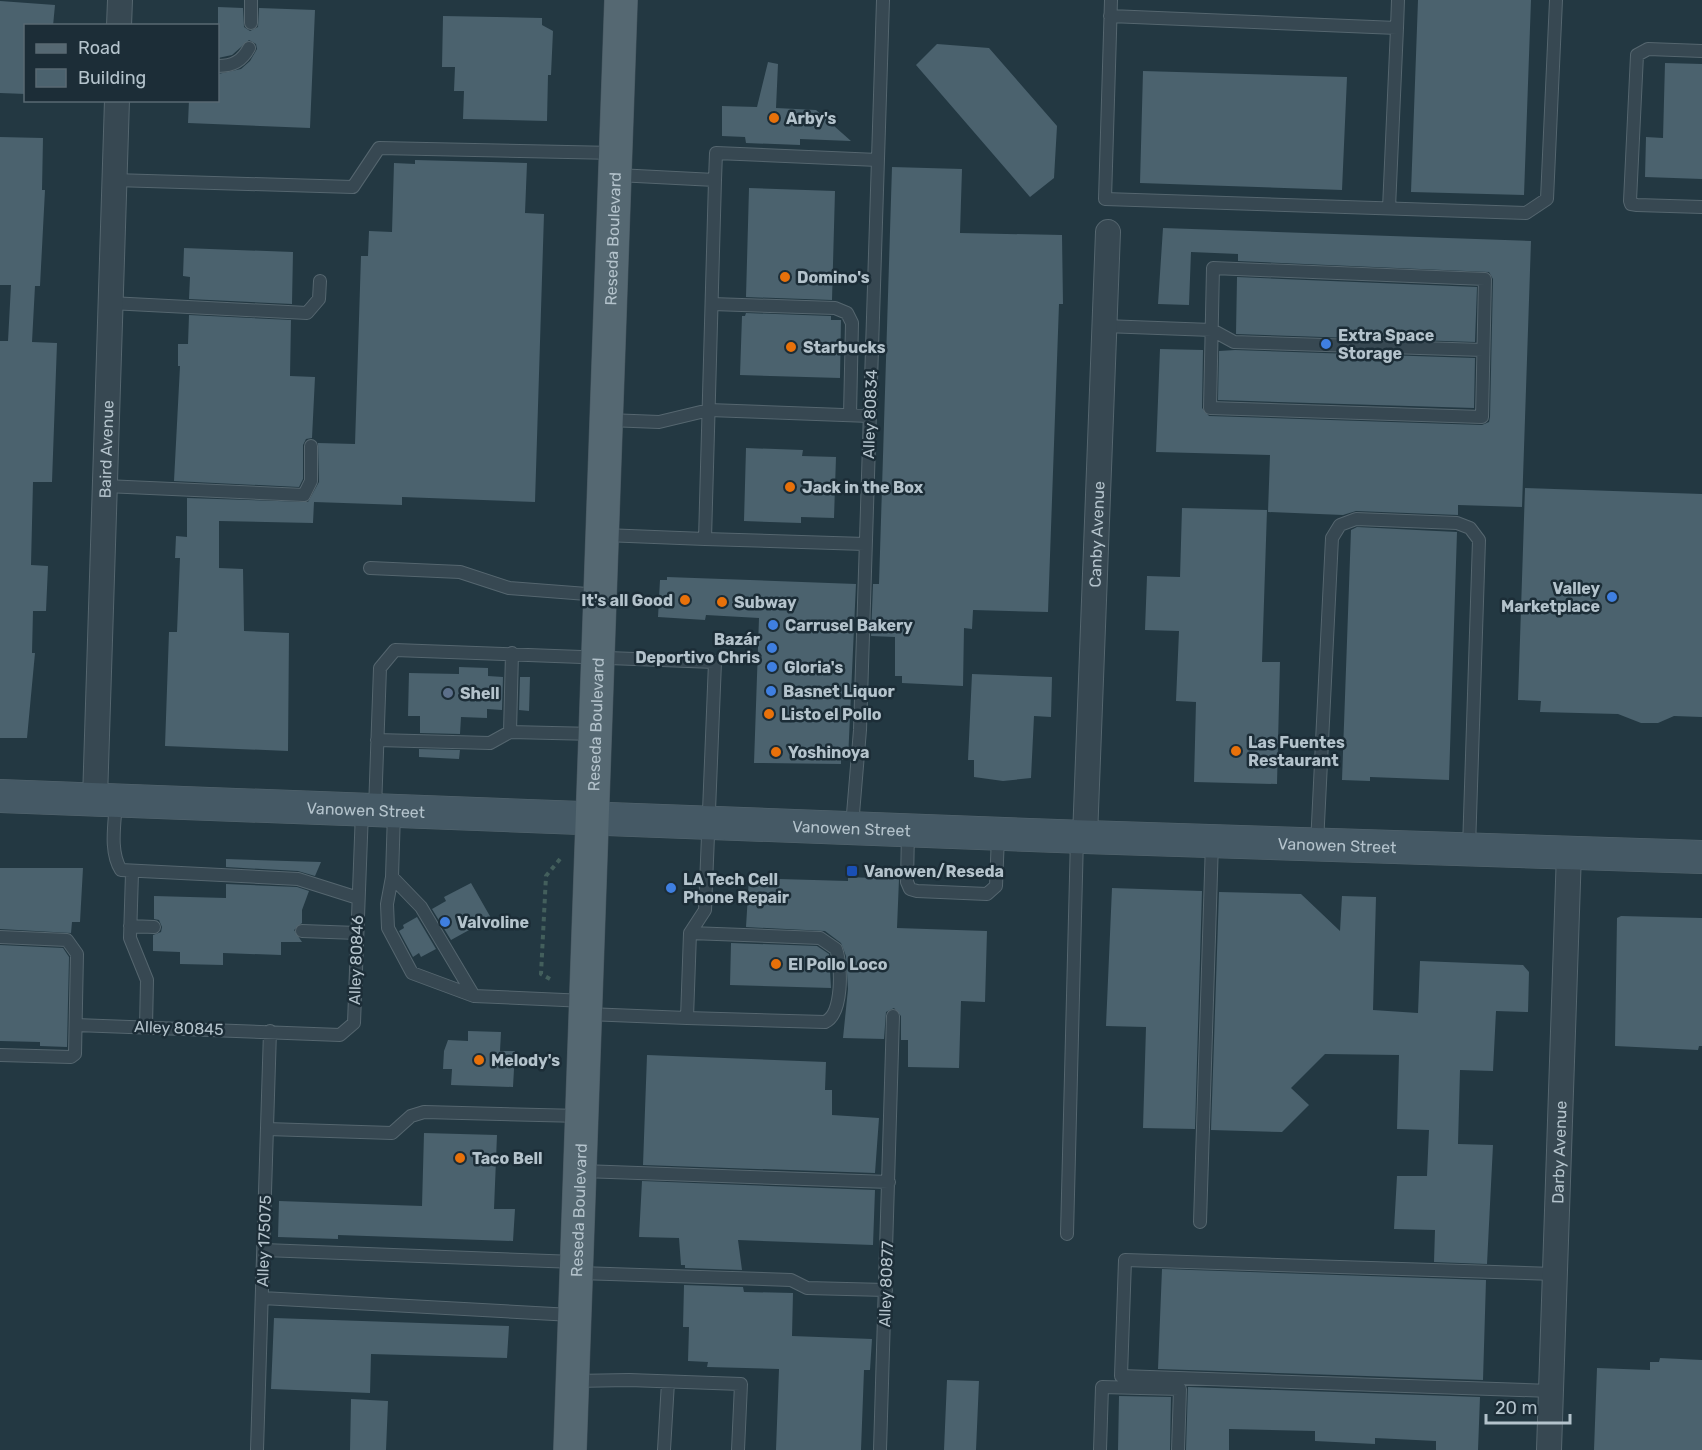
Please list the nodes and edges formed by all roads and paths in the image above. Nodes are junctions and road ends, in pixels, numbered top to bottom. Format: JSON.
{"nodes":[{"id":1,"x":120,"y":0,"type":"edge"},
{"id":2,"x":251,"y":0,"type":"edge"},
{"id":3,"x":621,"y":0,"type":"edge"},
{"id":4,"x":884,"y":0,"type":"edge"},
{"id":5,"x":1111,"y":0,"type":"edge"},
{"id":6,"x":1398,"y":0,"type":"edge"},
{"id":7,"x":1556,"y":0,"type":"edge"},
{"id":8,"x":1110,"y":16,"type":"junction"},
{"id":9,"x":251,"y":23,"type":"dead end"},
{"id":10,"x":119,"y":24,"type":"edge"},
{"id":11,"x":1397,"y":28,"type":"junction"},
{"id":12,"x":249,"y":48,"type":"dead end"},
{"id":13,"x":1702,"y":51,"type":"edge"},
{"id":14,"x":219,"y":66,"type":"edge"},
{"id":15,"x":117,"y":102,"type":"edge"},
{"id":16,"x":878,"y":160,"type":"junction"},
{"id":17,"x":616,"y":164,"type":"junction"},
{"id":18,"x":114,"y":180,"type":"junction"},
{"id":19,"x":715,"y":180,"type":"junction"},
{"id":20,"x":1702,"y":207,"type":"edge"},
{"id":21,"x":1389,"y":208,"type":"junction"},
{"id":22,"x":1108,"y":232,"type":"dead end"},
{"id":23,"x":320,"y":281,"type":"dead end"},
{"id":24,"x":110,"y":303,"type":"junction"},
{"id":25,"x":712,"y":304,"type":"junction"},
{"id":26,"x":1104,"y":326,"type":"junction"},
{"id":27,"x":1212,"y":330,"type":"junction"},
{"id":28,"x":1483,"y":350,"type":"junction"},
{"id":29,"x":709,"y":410,"type":"junction"},
{"id":30,"x":850,"y":415,"type":"junction"},
{"id":31,"x":870,"y":416,"type":"junction"},
{"id":32,"x":608,"y":420,"type":"junction"},
{"id":33,"x":311,"y":446,"type":"dead end"},
{"id":34,"x":105,"y":486,"type":"junction"},
{"id":35,"x":603,"y":535,"type":"junction"},
{"id":36,"x":705,"y":539,"type":"junction"},
{"id":37,"x":866,"y":544,"type":"junction"},
{"id":38,"x":370,"y":568,"type":"dead end"},
{"id":39,"x":601,"y":596,"type":"junction"},
{"id":40,"x":512,"y":653,"type":"junction"},
{"id":41,"x":599,"y":656,"type":"junction"},
{"id":42,"x":510,"y":732,"type":"junction"},
{"id":43,"x":596,"y":734,"type":"junction"},
{"id":44,"x":378,"y":740,"type":"junction"},
{"id":45,"x":0,"y":796,"type":"edge"},
{"id":46,"x":106,"y":799,"type":"junction"},
{"id":47,"x":377,"y":810,"type":"junction"},
{"id":48,"x":592,"y":818,"type":"junction"},
{"id":49,"x":707,"y":822,"type":"junction"},
{"id":50,"x":852,"y":827,"type":"junction"},
{"id":51,"x":908,"y":830,"type":"junction"},
{"id":52,"x":998,"y":833,"type":"junction"},
{"id":53,"x":1081,"y":836,"type":"junction"},
{"id":54,"x":1212,"y":841,"type":"junction"},
{"id":55,"x":1317,"y":844,"type":"junction"},
{"id":56,"x":1469,"y":849,"type":"junction"},
{"id":57,"x":1569,"y":852,"type":"junction"},
{"id":58,"x":1702,"y":856,"type":"edge"},
{"id":59,"x":132,"y":873,"type":"junction"},
{"id":60,"x":392,"y":878,"type":"junction"},
{"id":61,"x":358,"y":898,"type":"junction"},
{"id":62,"x":130,"y":926,"type":"junction"},
{"id":63,"x":154,"y":927,"type":"dead end"},
{"id":64,"x":302,"y":931,"type":"dead end"},
{"id":65,"x":357,"y":933,"type":"junction"},
{"id":66,"x":690,"y":933,"type":"junction"},
{"id":67,"x":0,"y":938,"type":"edge"},
{"id":68,"x":474,"y":996,"type":"junction"},
{"id":69,"x":587,"y":1008,"type":"junction"},
{"id":70,"x":893,"y":1016,"type":"dead end"},
{"id":71,"x":687,"y":1018,"type":"junction"},
{"id":72,"x":81,"y":1025,"type":"junction"},
{"id":73,"x":146,"y":1027,"type":"junction"},
{"id":74,"x":270,"y":1032,"type":"junction"},
{"id":75,"x":0,"y":1055,"type":"edge"},
{"id":76,"x":582,"y":1116,"type":"junction"},
{"id":77,"x":267,"y":1129,"type":"junction"},
{"id":78,"x":581,"y":1172,"type":"junction"},
{"id":79,"x":889,"y":1182,"type":"junction"},
{"id":80,"x":1200,"y":1222,"type":"dead end"},
{"id":81,"x":1067,"y":1234,"type":"dead end"},
{"id":82,"x":264,"y":1250,"type":"junction"},
{"id":83,"x":577,"y":1267,"type":"junction"},
{"id":84,"x":1554,"y":1274,"type":"junction"},
{"id":85,"x":886,"y":1290,"type":"junction"},
{"id":86,"x":262,"y":1298,"type":"junction"},
{"id":87,"x":576,"y":1315,"type":"junction"},
{"id":88,"x":573,"y":1381,"type":"junction"},
{"id":89,"x":668,"y":1382,"type":"junction"},
{"id":90,"x":1551,"y":1391,"type":"junction"},
{"id":91,"x":257,"y":1450,"type":"edge"},
{"id":92,"x":570,"y":1450,"type":"edge"},
{"id":93,"x":664,"y":1450,"type":"edge"},
{"id":94,"x":738,"y":1450,"type":"edge"},
{"id":95,"x":880,"y":1450,"type":"edge"},
{"id":96,"x":1100,"y":1450,"type":"edge"},
{"id":97,"x":1178,"y":1450,"type":"edge"},
{"id":98,"x":1549,"y":1450,"type":"edge"}],
"edges":[{"from":1,"to":10,"type":"street"},
{"from":2,"to":9,"type":"lane"},
{"from":3,"to":17,"type":"main road","name":"Reseda Boulevard"},
{"from":4,"to":16,"type":"lane","name":"Alley 80834"},
{"from":5,"to":8,"type":"lane"},
{"from":6,"to":11,"type":"lane"},
{"from":7,"to":21,"type":"lane"},
{"from":8,"to":11,"type":"lane"},
{"from":8,"to":21,"type":"lane"},
{"from":11,"to":21,"type":"lane"},
{"from":12,"to":14,"type":"lane"},
{"from":13,"to":20,"type":"lane"},
{"from":15,"to":18,"type":"street","name":"Baird Avenue"},
{"from":16,"to":19,"type":"lane"},
{"from":16,"to":31,"type":"lane","name":"Alley 80834"},
{"from":17,"to":18,"type":"lane"},
{"from":17,"to":19,"type":"lane"},
{"from":17,"to":32,"type":"main road","name":"Reseda Boulevard"},
{"from":18,"to":24,"type":"street","name":"Baird Avenue"},
{"from":19,"to":25,"type":"lane"},
{"from":22,"to":26,"type":"street","name":"Canby Avenue"},
{"from":23,"to":24,"type":"lane"},
{"from":24,"to":34,"type":"street","name":"Baird Avenue"},
{"from":25,"to":29,"type":"lane"},
{"from":25,"to":30,"type":"lane"},
{"from":26,"to":27,"type":"lane"},
{"from":26,"to":53,"type":"street","name":"Canby Avenue"},
{"from":27,"to":28,"type":"lane"},
{"from":27,"to":28,"type":"lane"},
{"from":27,"to":28,"type":"lane"},
{"from":29,"to":30,"type":"lane"},
{"from":29,"to":32,"type":"lane"},
{"from":29,"to":36,"type":"lane"},
{"from":30,"to":31,"type":"lane"},
{"from":31,"to":37,"type":"lane","name":"Alley 80834"},
{"from":32,"to":35,"type":"main road","name":"Reseda Boulevard"},
{"from":33,"to":34,"type":"lane"},
{"from":34,"to":46,"type":"street","name":"Baird Avenue"},
{"from":35,"to":36,"type":"lane"},
{"from":35,"to":39,"type":"main road","name":"Reseda Boulevard"},
{"from":36,"to":37,"type":"lane"},
{"from":37,"to":50,"type":"lane","name":"Alley 80834"},
{"from":38,"to":39,"type":"lane"},
{"from":39,"to":41,"type":"main road","name":"Reseda Boulevard"},
{"from":40,"to":41,"type":"lane"},
{"from":40,"to":42,"type":"lane"},
{"from":40,"to":44,"type":"lane"},
{"from":41,"to":43,"type":"main road","name":"Reseda Boulevard"},
{"from":41,"to":49,"type":"lane"},
{"from":42,"to":43,"type":"lane"},
{"from":42,"to":44,"type":"lane"},
{"from":43,"to":48,"type":"main road","name":"Reseda Boulevard"},
{"from":44,"to":47,"type":"lane"},
{"from":45,"to":46,"type":"main road","name":"Vanowen Street"},
{"from":46,"to":47,"type":"main road","name":"Vanowen Street"},
{"from":46,"to":59,"type":"lane"},
{"from":47,"to":48,"type":"main road","name":"Vanowen Street"},
{"from":47,"to":60,"type":"lane"},
{"from":47,"to":61,"type":"lane","name":"Alley 80846"},
{"from":48,"to":49,"type":"main road","name":"Vanowen Street"},
{"from":48,"to":69,"type":"main road","name":"Reseda Boulevard"},
{"from":49,"to":50,"type":"main road","name":"Vanowen Street"},
{"from":49,"to":66,"type":"lane"},
{"from":50,"to":51,"type":"main road","name":"Vanowen Street"},
{"from":51,"to":52,"type":"main road","name":"Vanowen Street"},
{"from":51,"to":52,"type":"lane"},
{"from":52,"to":53,"type":"main road","name":"Vanowen Street"},
{"from":53,"to":54,"type":"main road","name":"Vanowen Street"},
{"from":53,"to":81,"type":"lane"},
{"from":54,"to":55,"type":"main road","name":"Vanowen Street"},
{"from":54,"to":80,"type":"lane"},
{"from":55,"to":56,"type":"main road","name":"Vanowen Street"},
{"from":55,"to":56,"type":"lane"},
{"from":56,"to":57,"type":"main road","name":"Vanowen Street"},
{"from":57,"to":58,"type":"main road","name":"Vanowen Street"},
{"from":57,"to":84,"type":"street","name":"Darby Avenue"},
{"from":59,"to":61,"type":"lane"},
{"from":59,"to":62,"type":"lane"},
{"from":60,"to":68,"type":"lane"},
{"from":60,"to":68,"type":"lane"},
{"from":61,"to":65,"type":"lane","name":"Alley 80846"},
{"from":62,"to":63,"type":"lane"},
{"from":62,"to":73,"type":"lane"},
{"from":64,"to":65,"type":"lane"},
{"from":65,"to":74,"type":"lane","name":"Alley 80846"},
{"from":66,"to":71,"type":"lane"},
{"from":66,"to":71,"type":"lane"},
{"from":67,"to":72,"type":"lane"},
{"from":68,"to":69,"type":"lane"},
{"from":69,"to":71,"type":"lane"},
{"from":69,"to":76,"type":"main road","name":"Reseda Boulevard"},
{"from":70,"to":79,"type":"lane","name":"Alley 80877"},
{"from":72,"to":73,"type":"lane","name":"Alley 80845"},
{"from":72,"to":75,"type":"lane"},
{"from":73,"to":74,"type":"lane","name":"Alley 80845"},
{"from":74,"to":77,"type":"lane","name":"Alley 175075"},
{"from":76,"to":77,"type":"lane"},
{"from":76,"to":78,"type":"main road","name":"Reseda Boulevard"},
{"from":77,"to":82,"type":"lane","name":"Alley 175075"},
{"from":78,"to":79,"type":"lane"},
{"from":78,"to":83,"type":"main road","name":"Reseda Boulevard"},
{"from":79,"to":85,"type":"lane","name":"Alley 80877"},
{"from":82,"to":83,"type":"lane"},
{"from":82,"to":86,"type":"lane","name":"Alley 175075"},
{"from":83,"to":85,"type":"lane"},
{"from":83,"to":87,"type":"main road","name":"Reseda Boulevard"},
{"from":84,"to":90,"type":"street","name":"Darby Avenue"},
{"from":84,"to":90,"type":"lane"},
{"from":85,"to":95,"type":"lane","name":"Alley 80877"},
{"from":86,"to":87,"type":"lane"},
{"from":86,"to":91,"type":"lane","name":"Alley 175075"},
{"from":87,"to":88,"type":"main road","name":"Reseda Boulevard"},
{"from":88,"to":89,"type":"lane"},
{"from":88,"to":92,"type":"main road","name":"Reseda Boulevard"},
{"from":89,"to":93,"type":"lane"},
{"from":89,"to":94,"type":"lane"},
{"from":90,"to":98,"type":"street","name":"Darby Avenue"},
{"from":96,"to":97,"type":"lane"}]}
